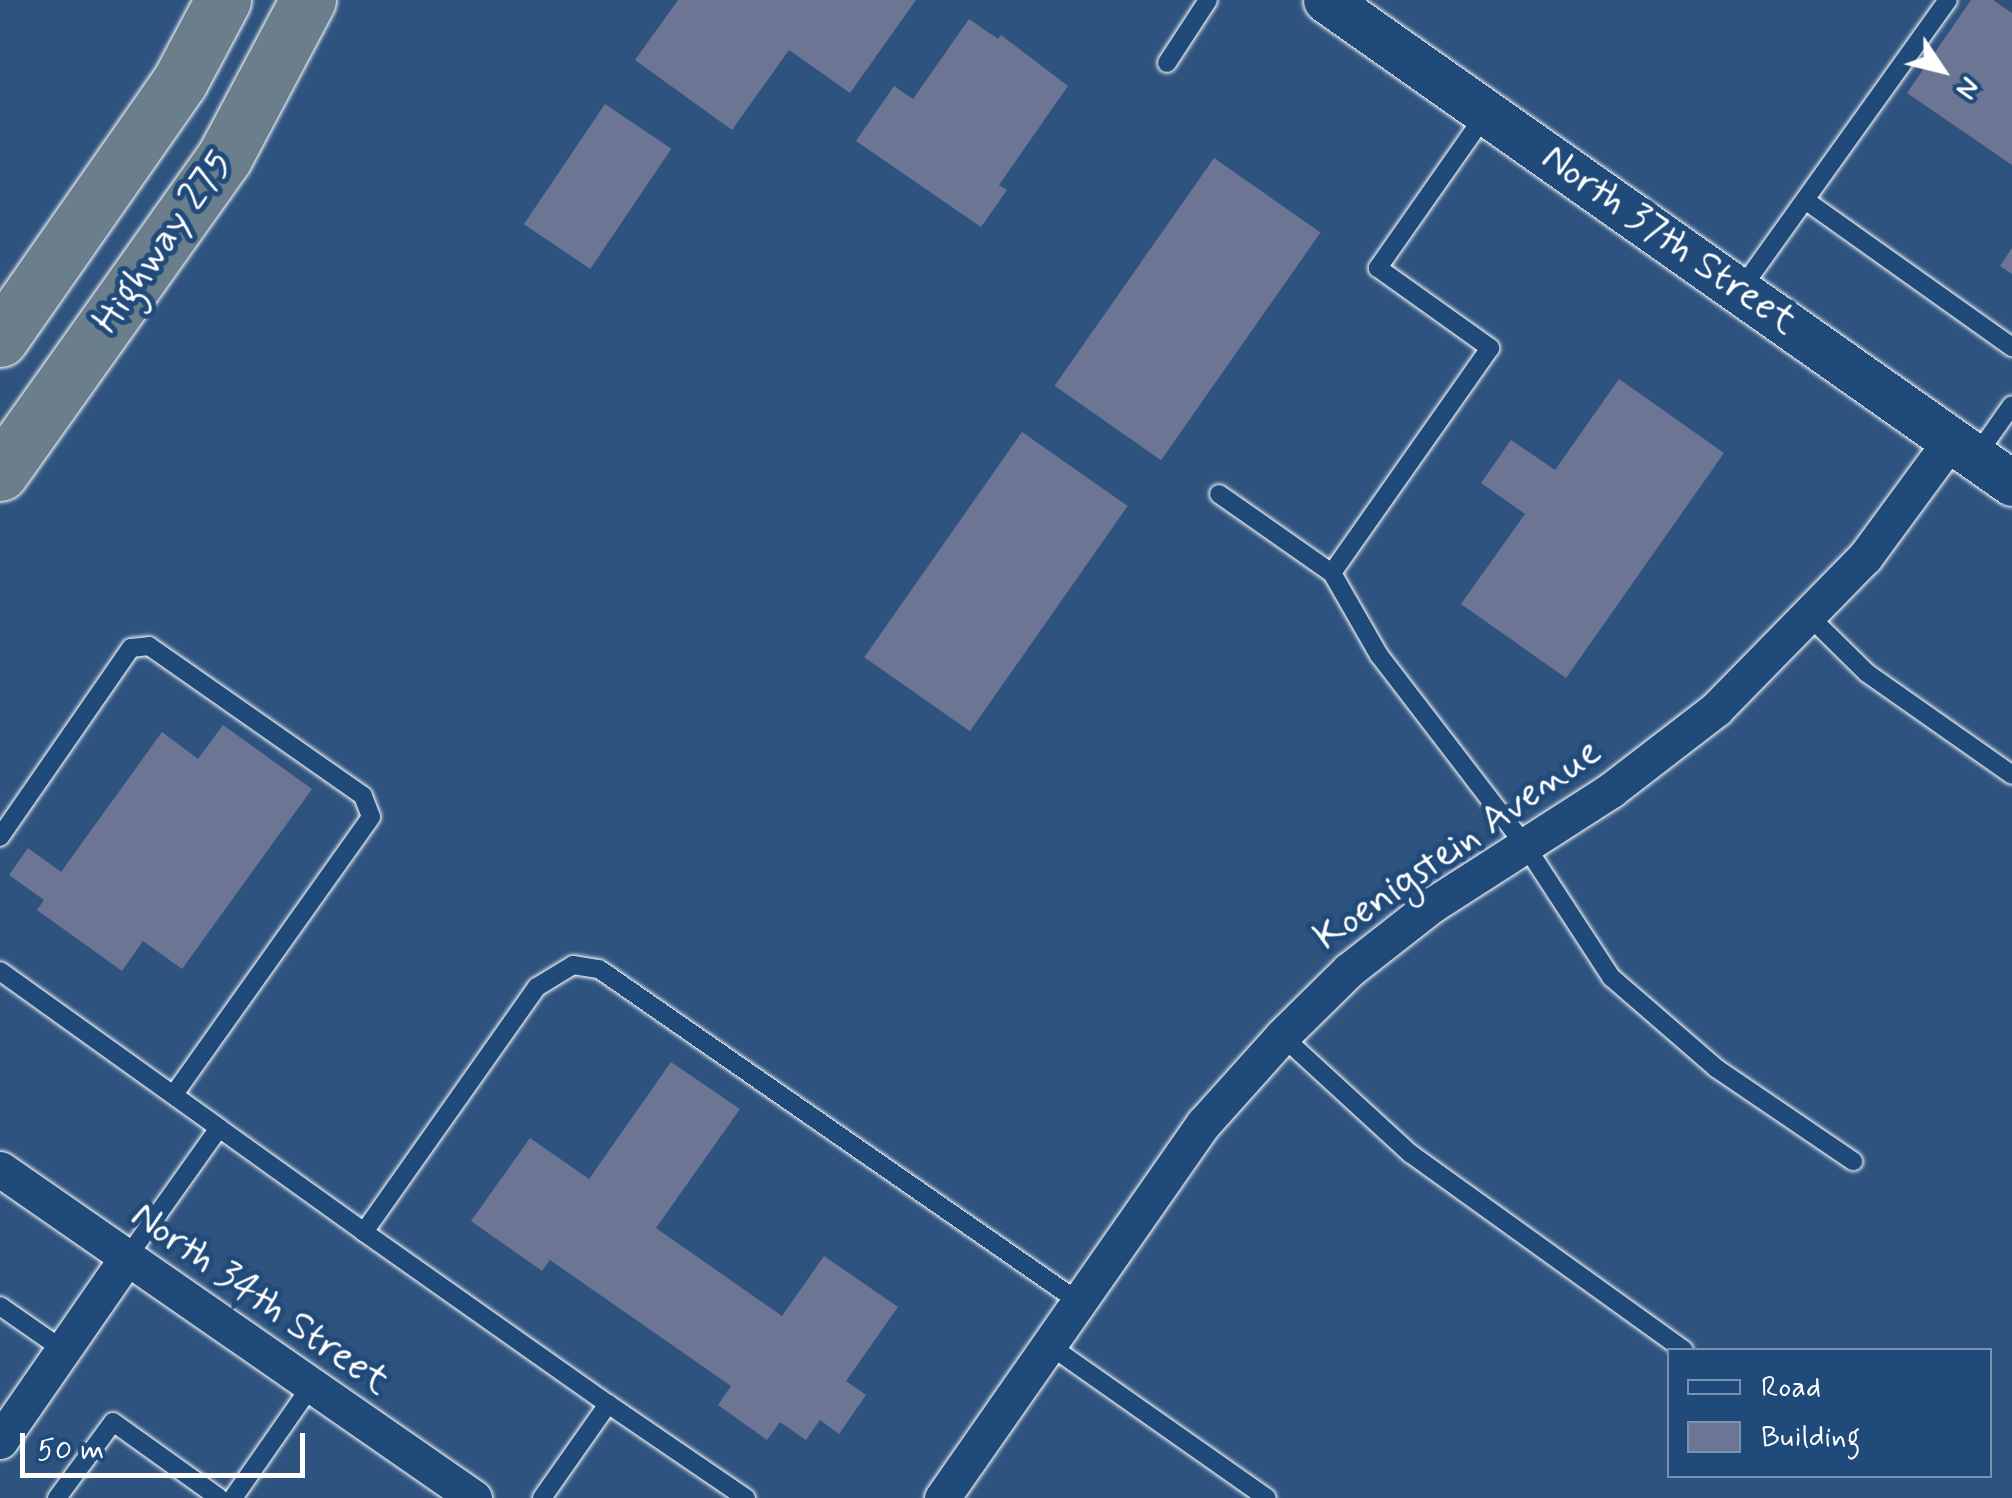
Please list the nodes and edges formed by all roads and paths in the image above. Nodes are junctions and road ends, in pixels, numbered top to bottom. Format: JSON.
{"nodes":[{"id":1,"x":223,"y":0,"type":"edge"},
{"id":2,"x":308,"y":0,"type":"edge"},
{"id":3,"x":1208,"y":0,"type":"edge"},
{"id":4,"x":1326,"y":0,"type":"edge"},
{"id":5,"x":1948,"y":0,"type":"edge"},
{"id":6,"x":1166,"y":64,"type":"dead end"},
{"id":7,"x":1487,"y":113,"type":"junction"},
{"id":8,"x":1806,"y":200,"type":"junction"},
{"id":9,"x":1740,"y":289,"type":"junction"},
{"id":10,"x":0,"y":339,"type":"edge"},
{"id":11,"x":2012,"y":346,"type":"edge"},
{"id":12,"x":2012,"y":405,"type":"edge"},
{"id":13,"x":1964,"y":448,"type":"junction"},
{"id":14,"x":0,"y":473,"type":"edge"},
{"id":15,"x":2012,"y":482,"type":"edge"},
{"id":16,"x":1219,"y":494,"type":"dead end"},
{"id":17,"x":1332,"y":573,"type":"junction"},
{"id":18,"x":1811,"y":618,"type":"junction"},
{"id":19,"x":2012,"y":775,"type":"edge"},
{"id":20,"x":0,"y":836,"type":"edge"},
{"id":21,"x":1525,"y":845,"type":"junction"},
{"id":22,"x":0,"y":971,"type":"edge"},
{"id":23,"x":1282,"y":1036,"type":"junction"},
{"id":24,"x":174,"y":1094,"type":"junction"},
{"id":25,"x":219,"y":1128,"type":"junction"},
{"id":26,"x":1853,"y":1161,"type":"dead end"},
{"id":27,"x":0,"y":1168,"type":"edge"},
{"id":28,"x":364,"y":1232,"type":"junction"},
{"id":29,"x":126,"y":1259,"type":"junction"},
{"id":30,"x":1079,"y":1302,"type":"junction"},
{"id":31,"x":0,"y":1306,"type":"edge"},
{"id":32,"x":1049,"y":1345,"type":"junction"},
{"id":33,"x":1681,"y":1348,"type":"edge"},
{"id":34,"x":63,"y":1350,"type":"junction"},
{"id":35,"x":311,"y":1386,"type":"junction"},
{"id":36,"x":608,"y":1404,"type":"junction"},
{"id":37,"x":0,"y":1441,"type":"edge"},
{"id":38,"x":58,"y":1498,"type":"edge"},
{"id":39,"x":219,"y":1498,"type":"edge"},
{"id":40,"x":232,"y":1498,"type":"edge"},
{"id":41,"x":474,"y":1498,"type":"edge"},
{"id":42,"x":542,"y":1498,"type":"edge"},
{"id":43,"x":746,"y":1498,"type":"edge"},
{"id":44,"x":942,"y":1498,"type":"edge"},
{"id":45,"x":1268,"y":1498,"type":"edge"}],
"edges":[{"from":1,"to":10,"type":"highway","name":"Highway 275"},
{"from":2,"to":14,"type":"highway","name":"Highway 275"},
{"from":3,"to":6,"type":"lane"},
{"from":4,"to":7,"type":"street","name":"North 37th Street"},
{"from":5,"to":8,"type":"lane"},
{"from":7,"to":9,"type":"street","name":"North 37th Street"},
{"from":7,"to":17,"type":"lane"},
{"from":8,"to":9,"type":"lane"},
{"from":8,"to":11,"type":"lane"},
{"from":9,"to":13,"type":"street","name":"North 37th Street"},
{"from":12,"to":13,"type":"lane"},
{"from":13,"to":15,"type":"street","name":"North 37th Street"},
{"from":13,"to":18,"type":"street","name":"Koenigstein Avenue"},
{"from":16,"to":17,"type":"lane"},
{"from":17,"to":21,"type":"lane"},
{"from":18,"to":19,"type":"lane"},
{"from":18,"to":21,"type":"street","name":"Koenigstein Avenue"},
{"from":20,"to":24,"type":"lane"},
{"from":21,"to":23,"type":"street","name":"Koenigstein Avenue"},
{"from":21,"to":26,"type":"lane"},
{"from":22,"to":24,"type":"lane"},
{"from":23,"to":30,"type":"street","name":"Koenigstein Avenue"},
{"from":23,"to":33,"type":"lane"},
{"from":24,"to":25,"type":"lane"},
{"from":25,"to":28,"type":"lane"},
{"from":25,"to":29,"type":"lane"},
{"from":27,"to":29,"type":"street","name":"North 34th Street"},
{"from":28,"to":30,"type":"lane"},
{"from":28,"to":36,"type":"lane"},
{"from":29,"to":34,"type":"street"},
{"from":29,"to":35,"type":"street","name":"North 34th Street"},
{"from":30,"to":32,"type":"street","name":"Koenigstein Avenue"},
{"from":31,"to":34,"type":"lane"},
{"from":32,"to":44,"type":"street","name":"Koenigstein Avenue"},
{"from":32,"to":45,"type":"lane"},
{"from":34,"to":37,"type":"street"},
{"from":35,"to":40,"type":"lane"},
{"from":35,"to":41,"type":"street","name":"North 34th Street"},
{"from":36,"to":42,"type":"lane"},
{"from":36,"to":43,"type":"lane"},
{"from":38,"to":39,"type":"lane"}]}
